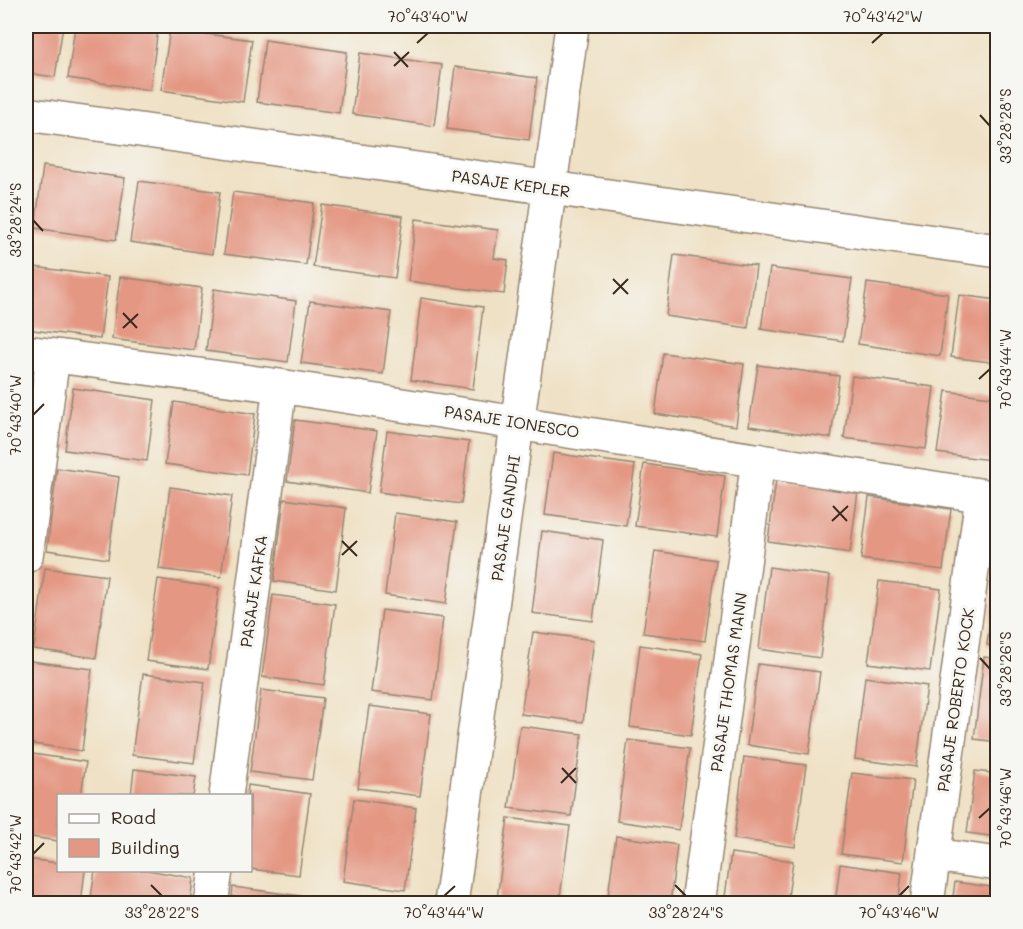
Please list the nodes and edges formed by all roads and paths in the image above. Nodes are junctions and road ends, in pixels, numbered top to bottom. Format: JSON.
{"nodes":[{"id":1,"x":572,"y":26,"type":"edge"},
{"id":2,"x":26,"y":114,"type":"edge"},
{"id":3,"x":551,"y":188,"type":"junction"},
{"id":4,"x":998,"y":251,"type":"edge"},
{"id":5,"x":39,"y":354,"type":"edge"},
{"id":6,"x":280,"y":386,"type":"junction"},
{"id":7,"x":518,"y":422,"type":"junction"},
{"id":8,"x":758,"y":460,"type":"junction"},
{"id":9,"x":990,"y":497,"type":"edge"},
{"id":10,"x":26,"y":556,"type":"edge"},
{"id":11,"x":226,"y":794,"type":"edge"},
{"id":12,"x":934,"y":855,"type":"junction"},
{"id":13,"x":998,"y":864,"type":"edge"},
{"id":14,"x":216,"y":872,"type":"edge"},
{"id":15,"x":211,"y":903,"type":"edge"},
{"id":16,"x":451,"y":903,"type":"edge"},
{"id":17,"x":698,"y":903,"type":"edge"},
{"id":18,"x":927,"y":903,"type":"edge"}],
"edges":[{"from":1,"to":3,"type":"street","name":"PASAJE GANDHI"},
{"from":2,"to":3,"type":"street","name":"PASAJE KEPLER"},
{"from":3,"to":4,"type":"street","name":"PASAJE KEPLER"},
{"from":3,"to":7,"type":"street","name":"PASAJE GANDHI"},
{"from":5,"to":6,"type":"street","name":"PASAJE IONESCO"},
{"from":5,"to":10,"type":"street"},
{"from":6,"to":7,"type":"street","name":"PASAJE IONESCO"},
{"from":6,"to":11,"type":"street","name":"PASAJE KAFKA"},
{"from":7,"to":8,"type":"street","name":"PASAJE IONESCO"},
{"from":7,"to":16,"type":"street","name":"PASAJE GANDHI"},
{"from":8,"to":9,"type":"street","name":"PASAJE IONESCO"},
{"from":8,"to":17,"type":"street","name":"PASAJE THOMAS MANN"},
{"from":9,"to":12,"type":"street","name":"PASAJE ROBERTO KOCK"},
{"from":12,"to":13,"type":"street"},
{"from":12,"to":18,"type":"street","name":"PASAJE ROBERTO KOCK"},
{"from":14,"to":15,"type":"street"}]}
